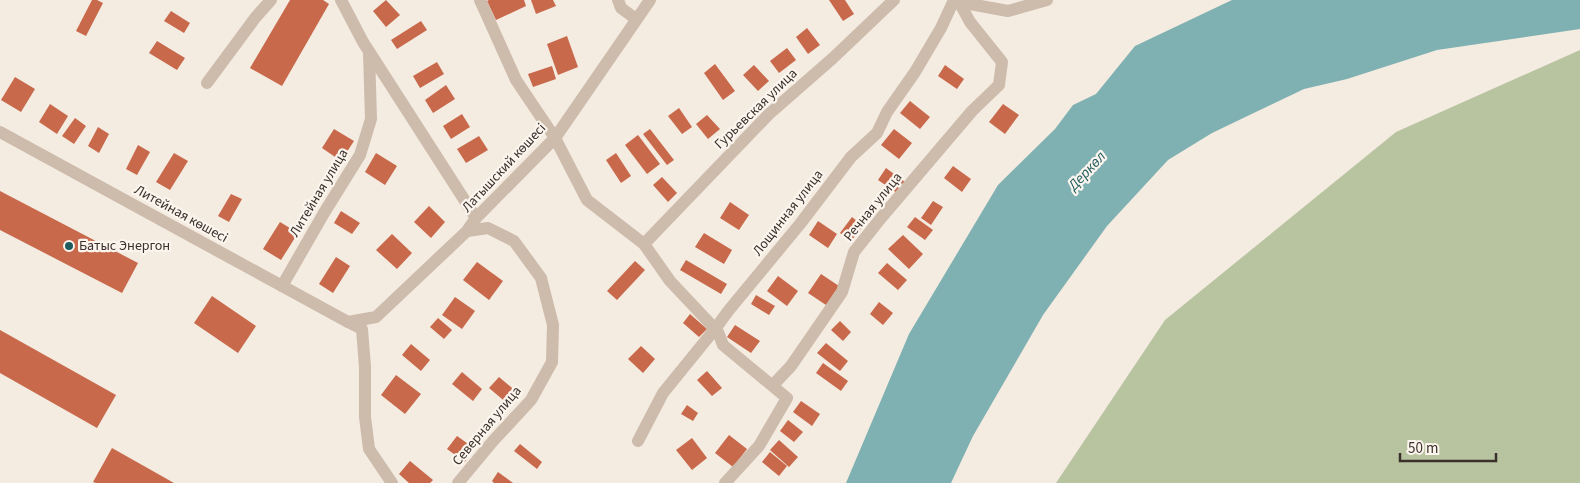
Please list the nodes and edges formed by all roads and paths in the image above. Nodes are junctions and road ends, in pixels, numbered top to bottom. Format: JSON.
{"nodes":[{"id":1,"x":271,"y":0,"type":"edge"},
{"id":2,"x":341,"y":0,"type":"edge"},
{"id":3,"x":480,"y":0,"type":"edge"},
{"id":4,"x":618,"y":0,"type":"edge"},
{"id":5,"x":650,"y":0,"type":"edge"},
{"id":6,"x":894,"y":0,"type":"edge"},
{"id":7,"x":956,"y":0,"type":"edge"},
{"id":8,"x":962,"y":0,"type":"edge"},
{"id":9,"x":1047,"y":0,"type":"edge"},
{"id":10,"x":636,"y":19,"type":"junction"},
{"id":11,"x":369,"y":52,"type":"junction"},
{"id":12,"x":207,"y":83,"type":"dead end"},
{"id":13,"x":0,"y":132,"type":"edge"},
{"id":14,"x":555,"y":138,"type":"junction"},
{"id":15,"x":476,"y":218,"type":"junction"},
{"id":16,"x":467,"y":231,"type":"junction"},
{"id":17,"x":644,"y":244,"type":"junction"},
{"id":18,"x":282,"y":286,"type":"junction"},
{"id":19,"x":348,"y":322,"type":"junction"},
{"id":20,"x":715,"y":329,"type":"junction"},
{"id":21,"x":773,"y":385,"type":"junction"},
{"id":22,"x":638,"y":441,"type":"dead end"},
{"id":23,"x":392,"y":483,"type":"edge"},
{"id":24,"x":458,"y":483,"type":"edge"},
{"id":25,"x":725,"y":483,"type":"edge"}],
"edges":[{"from":1,"to":12,"type":"street"},
{"from":2,"to":11,"type":"street","name":"Литейная улица"},
{"from":3,"to":14,"type":"street"},
{"from":4,"to":10,"type":"street"},
{"from":5,"to":10,"type":"street","name":"Латышский көшесі"},
{"from":6,"to":17,"type":"street","name":"Гурьевская улица"},
{"from":7,"to":20,"type":"street","name":"Лощинная улица"},
{"from":7,"to":21,"type":"street","name":"Речная улица"},
{"from":8,"to":9,"type":"street"},
{"from":10,"to":14,"type":"street","name":"Латышский көшесі"},
{"from":11,"to":15,"type":"street","name":"Литейная улица"},
{"from":11,"to":18,"type":"street","name":"Литейная улица"},
{"from":13,"to":18,"type":"street","name":"Литейная көшесі"},
{"from":14,"to":15,"type":"street","name":"Латышский көшесі"},
{"from":14,"to":17,"type":"street"},
{"from":15,"to":16,"type":"street","name":"Латышский көшесі"},
{"from":16,"to":19,"type":"street","name":"Латышский көшесі"},
{"from":16,"to":24,"type":"street","name":"Северная улица"},
{"from":17,"to":20,"type":"street"},
{"from":18,"to":19,"type":"street","name":"Литейная көшесі"},
{"from":19,"to":23,"type":"street","name":"Литейная көшесі"},
{"from":20,"to":21,"type":"street"},
{"from":20,"to":22,"type":"street","name":"Лощинная улица"},
{"from":21,"to":25,"type":"street"}]}
